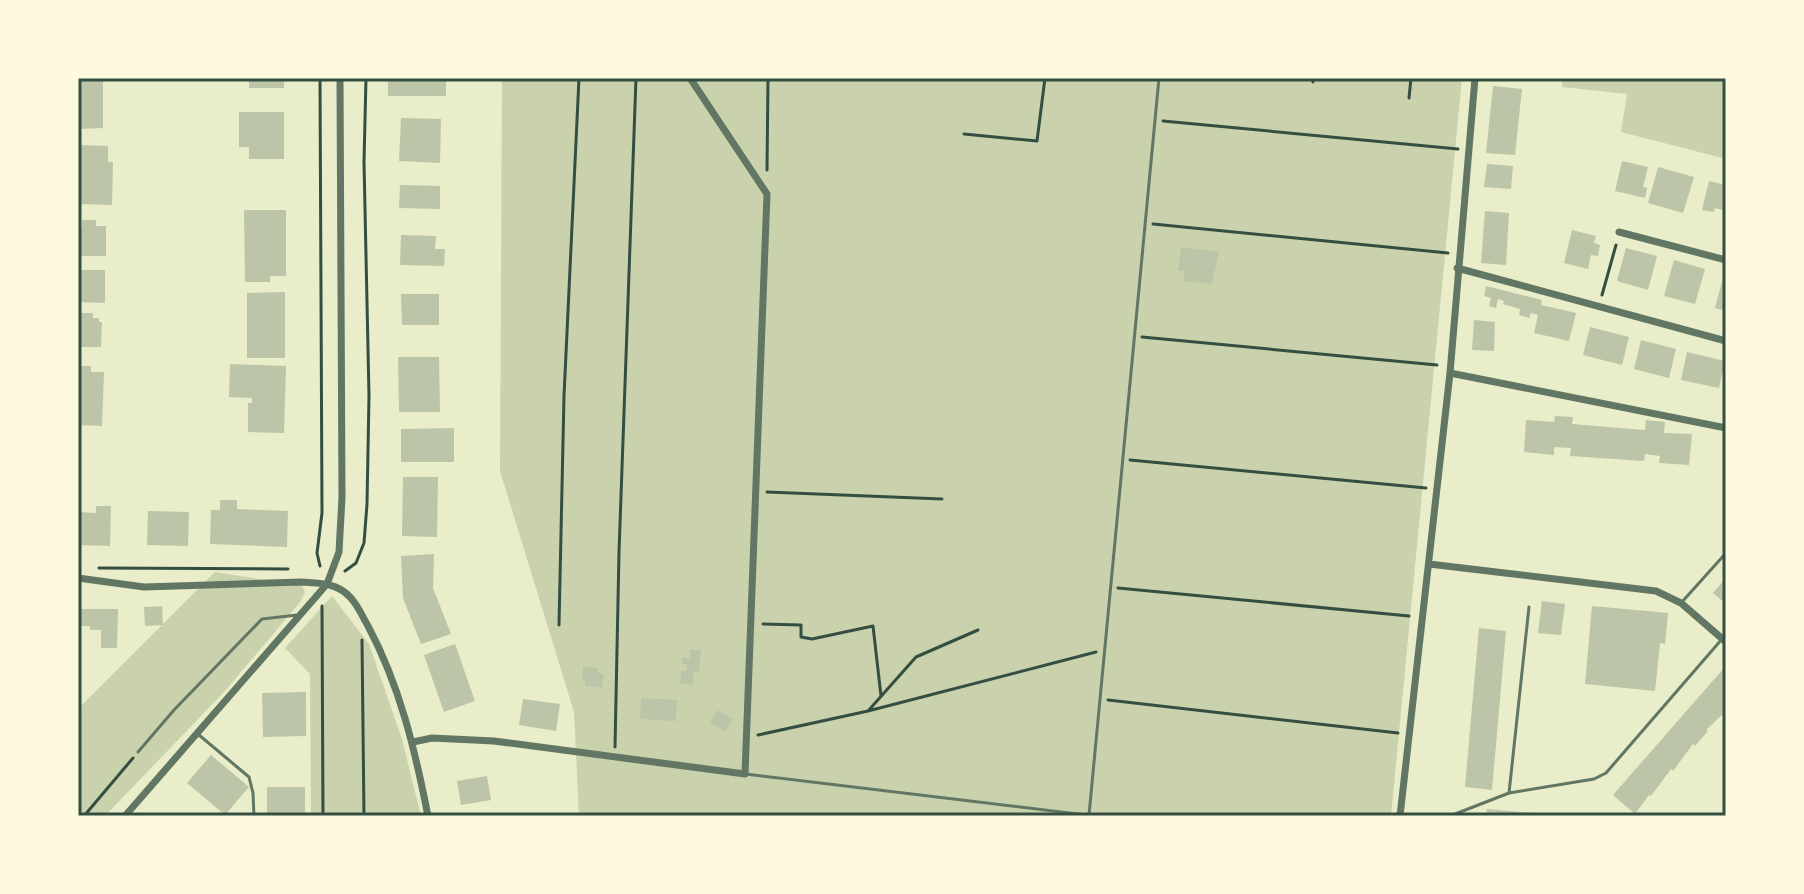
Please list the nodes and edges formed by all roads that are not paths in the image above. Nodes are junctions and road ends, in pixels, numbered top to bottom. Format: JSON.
{"nodes":[{"id":1,"x":340,"y":78,"type":"edge"},
{"id":2,"x":690,"y":78,"type":"edge"},
{"id":3,"x":1159,"y":78,"type":"edge"},
{"id":4,"x":1475,"y":78,"type":"edge"},
{"id":5,"x":1619,"y":232,"type":"road end"},
{"id":6,"x":1726,"y":260,"type":"edge"},
{"id":7,"x":1457,"y":268,"type":"junction"},
{"id":8,"x":1726,"y":341,"type":"edge"},
{"id":9,"x":1450,"y":369,"type":"junction"},
{"id":10,"x":1726,"y":428,"type":"edge"},
{"id":11,"x":1726,"y":553,"type":"edge"},
{"id":12,"x":1429,"y":564,"type":"junction"},
{"id":13,"x":78,"y":578,"type":"edge"},
{"id":14,"x":325,"y":587,"type":"junction"},
{"id":15,"x":1681,"y":603,"type":"junction"},
{"id":16,"x":1529,"y":607,"type":"dead end"},
{"id":17,"x":301,"y":614,"type":"junction"},
{"id":18,"x":1724,"y":640,"type":"edge"},
{"id":19,"x":196,"y":733,"type":"junction"},
{"id":20,"x":413,"y":742,"type":"junction"},
{"id":21,"x":138,"y":752,"type":"road end"},
{"id":22,"x":745,"y":774,"type":"junction"},
{"id":23,"x":1509,"y":793,"type":"junction"},
{"id":24,"x":1089,"y":815,"type":"edge"},
{"id":25,"x":125,"y":816,"type":"edge"},
{"id":26,"x":254,"y":816,"type":"edge"},
{"id":27,"x":428,"y":816,"type":"edge"},
{"id":28,"x":1094,"y":816,"type":"edge"},
{"id":29,"x":1400,"y":816,"type":"edge"},
{"id":30,"x":1450,"y":816,"type":"edge"}],
"edges":[{"from":1,"to":14,"type":"street"},
{"from":2,"to":22,"type":"street"},
{"from":3,"to":24,"type":"lane"},
{"from":4,"to":7,"type":"street"},
{"from":5,"to":6,"type":"street"},
{"from":7,"to":8,"type":"street"},
{"from":7,"to":9,"type":"street"},
{"from":9,"to":10,"type":"street"},
{"from":9,"to":12,"type":"street"},
{"from":11,"to":15,"type":"lane"},
{"from":12,"to":15,"type":"street"},
{"from":12,"to":29,"type":"street"},
{"from":13,"to":14,"type":"street"},
{"from":14,"to":17,"type":"street"},
{"from":14,"to":20,"type":"street"},
{"from":15,"to":18,"type":"street"},
{"from":16,"to":23,"type":"lane"},
{"from":17,"to":19,"type":"street"},
{"from":17,"to":21,"type":"lane"},
{"from":18,"to":23,"type":"lane"},
{"from":19,"to":25,"type":"street"},
{"from":19,"to":26,"type":"lane"},
{"from":20,"to":22,"type":"street"},
{"from":20,"to":27,"type":"street"},
{"from":22,"to":24,"type":"lane"},
{"from":23,"to":30,"type":"lane"},
{"from":24,"to":28,"type":"lane"}]}
